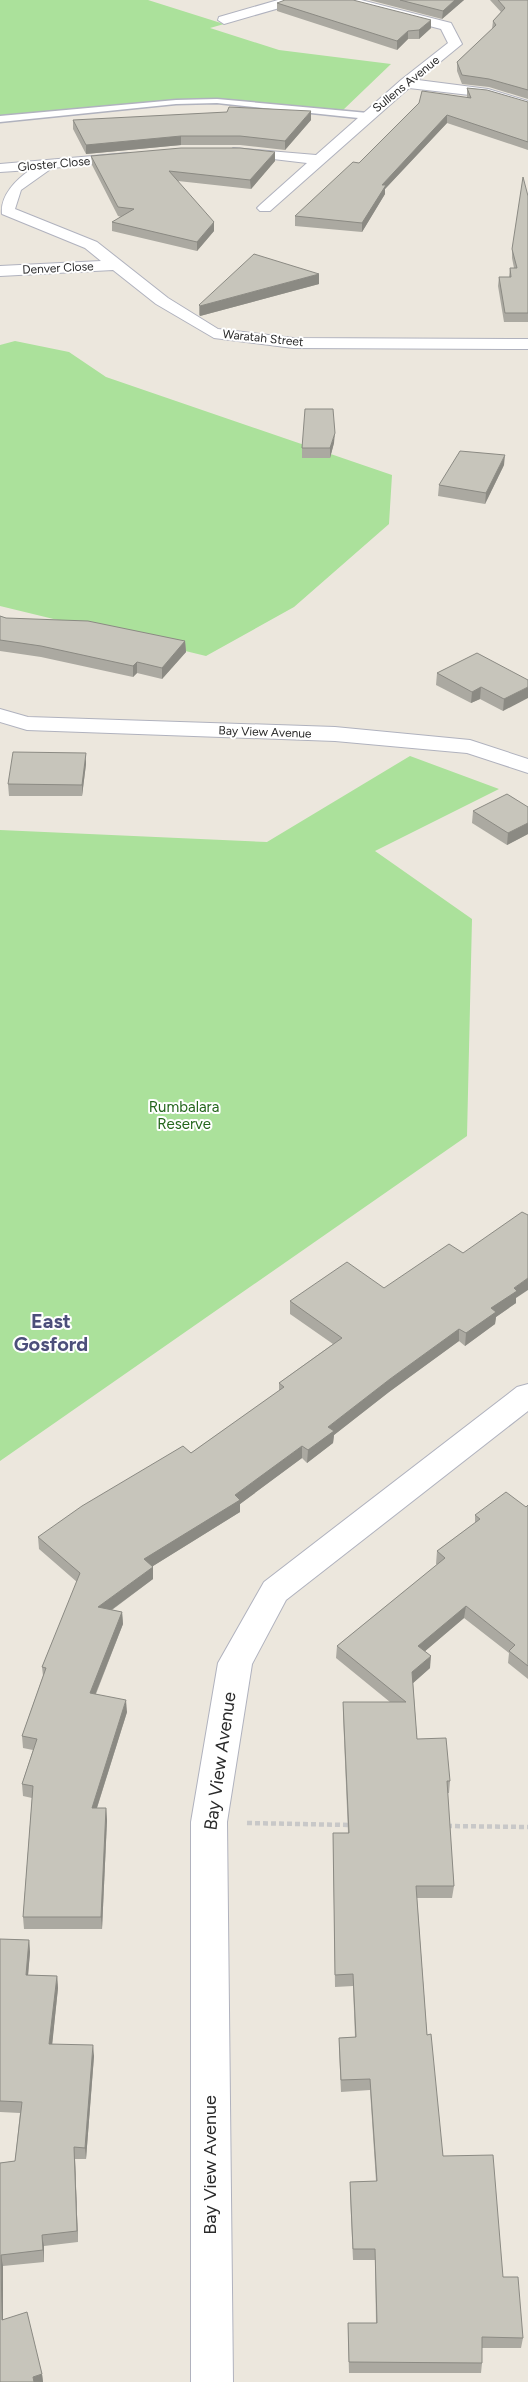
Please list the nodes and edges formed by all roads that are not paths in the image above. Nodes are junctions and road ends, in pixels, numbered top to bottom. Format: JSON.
{"nodes":[{"id":1,"x":292,"y":0,"type":"edge"},
{"id":2,"x":346,"y":0,"type":"edge"},
{"id":3,"x":224,"y":20,"type":"dead end"},
{"id":4,"x":406,"y":83,"type":"junction"},
{"id":5,"x":528,"y":105,"type":"edge"},
{"id":6,"x":368,"y":116,"type":"junction"},
{"id":7,"x":0,"y":119,"type":"edge"},
{"id":8,"x":220,"y":151,"type":"edge"},
{"id":9,"x":143,"y":155,"type":"edge"},
{"id":10,"x":317,"y":160,"type":"junction"},
{"id":11,"x":47,"y":165,"type":"junction"},
{"id":12,"x":0,"y":168,"type":"edge"},
{"id":13,"x":265,"y":208,"type":"dead end"},
{"id":14,"x":116,"y":265,"type":"junction"},
{"id":15,"x":0,"y":271,"type":"edge"},
{"id":16,"x":528,"y":344,"type":"edge"},
{"id":17,"x":0,"y":715,"type":"edge"},
{"id":18,"x":528,"y":766,"type":"edge"},
{"id":19,"x":528,"y":1395,"type":"edge"},
{"id":20,"x":212,"y":2382,"type":"edge"}],
"edges":[{"from":1,"to":3,"type":"street"},
{"from":2,"to":4,"type":"street","name":"Sullens Avenue"},
{"from":4,"to":5,"type":"street"},
{"from":4,"to":6,"type":"street","name":"Sullens Avenue"},
{"from":6,"to":7,"type":"lane"},
{"from":6,"to":10,"type":"street","name":"Sullens Avenue"},
{"from":8,"to":10,"type":"street"},
{"from":9,"to":11,"type":"street","name":"Gloster Close"},
{"from":10,"to":13,"type":"street","name":"Sullens Avenue"},
{"from":11,"to":12,"type":"street","name":"Gloster Close"},
{"from":11,"to":14,"type":"street","name":"Waratah Street"},
{"from":14,"to":15,"type":"street","name":"Denver Close"},
{"from":14,"to":16,"type":"street","name":"Waratah Street"},
{"from":17,"to":18,"type":"street","name":"Bay View Avenue"},
{"from":19,"to":20,"type":"street","name":"Bay View Avenue"}]}
